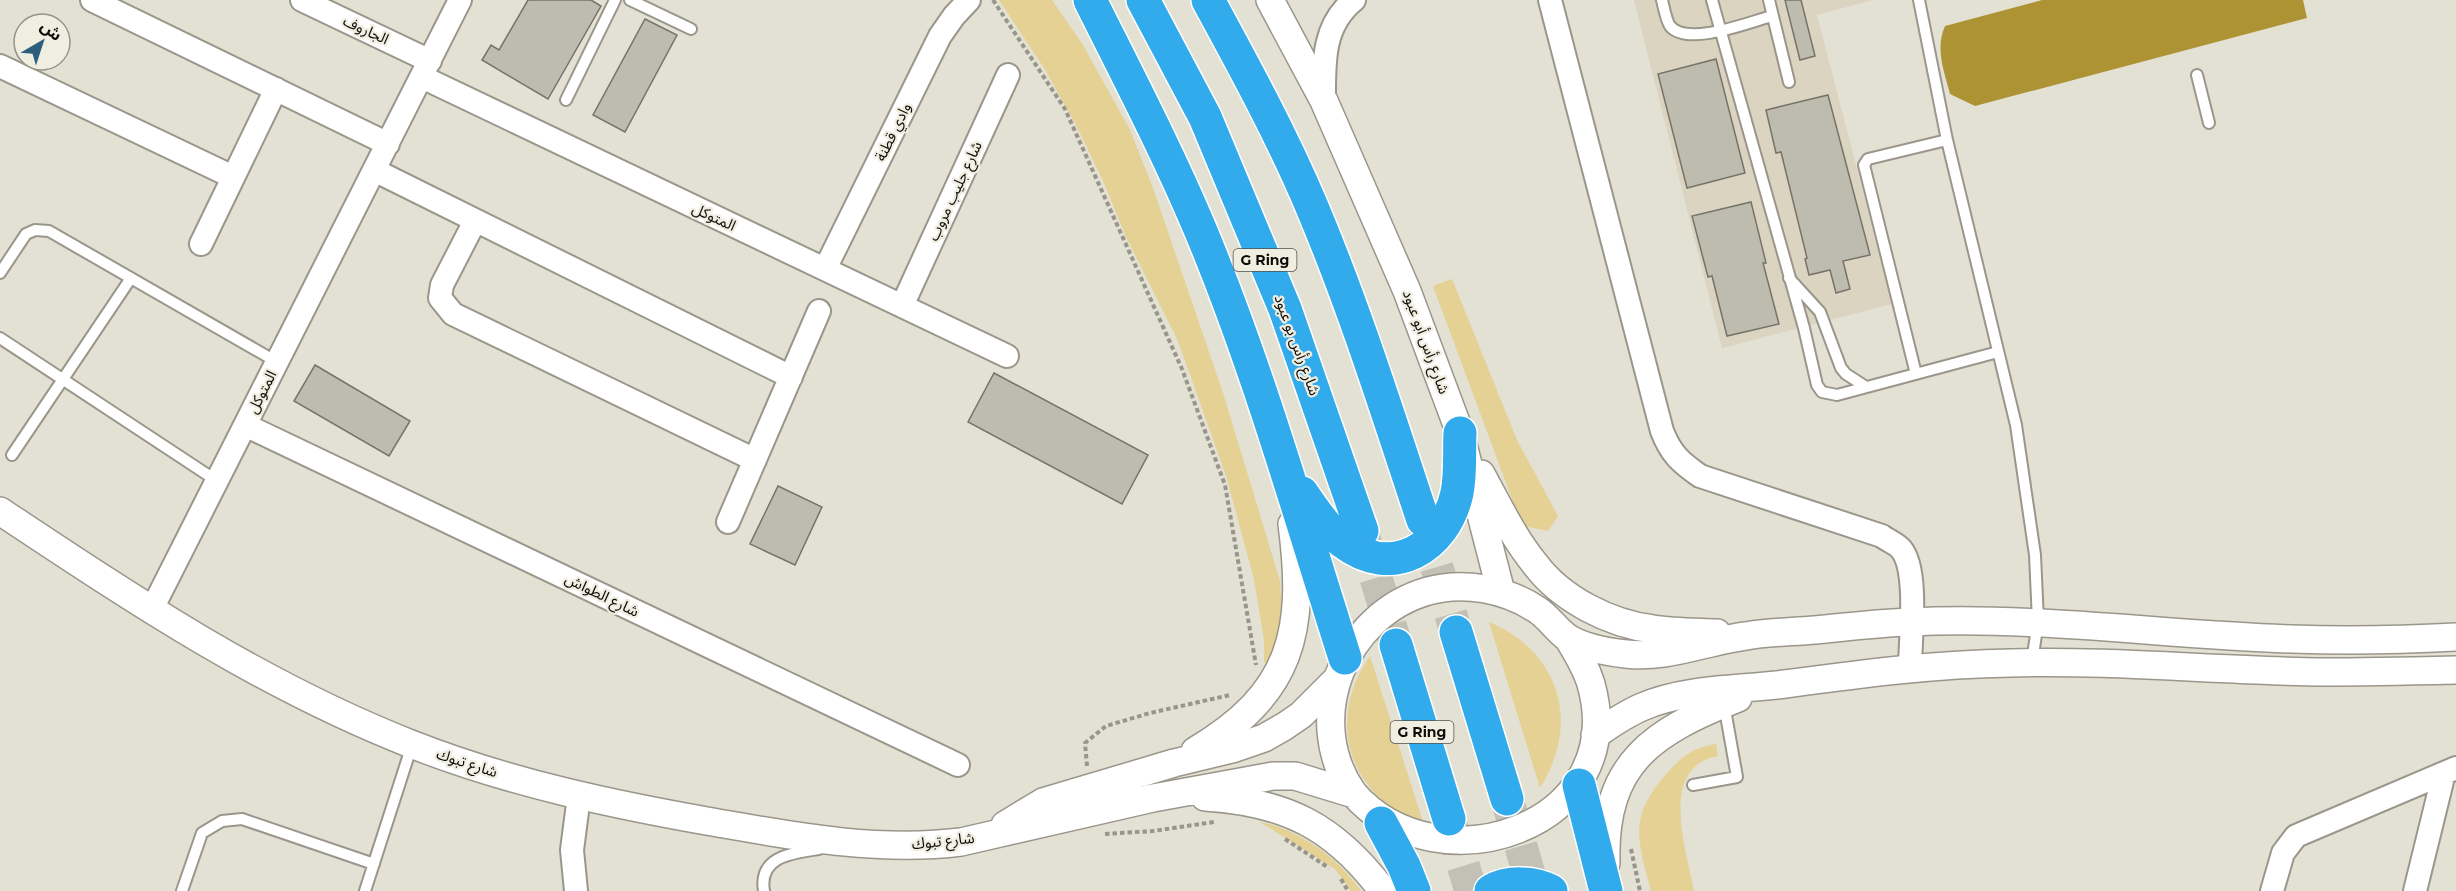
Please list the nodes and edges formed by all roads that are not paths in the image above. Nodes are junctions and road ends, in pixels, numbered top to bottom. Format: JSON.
{"nodes":[{"id":1,"x":92,"y":0,"type":"edge"},
{"id":2,"x":302,"y":0,"type":"edge"},
{"id":3,"x":460,"y":0,"type":"edge"},
{"id":4,"x":615,"y":0,"type":"edge"},
{"id":5,"x":630,"y":0,"type":"edge"},
{"id":6,"x":969,"y":0,"type":"edge"},
{"id":7,"x":1079,"y":0,"type":"edge"},
{"id":8,"x":1090,"y":0,"type":"edge"},
{"id":9,"x":1143,"y":0,"type":"edge"},
{"id":10,"x":1208,"y":0,"type":"edge"},
{"id":11,"x":1270,"y":0,"type":"edge"},
{"id":12,"x":1354,"y":0,"type":"edge"},
{"id":13,"x":1550,"y":0,"type":"edge"},
{"id":14,"x":1662,"y":0,"type":"edge"},
{"id":15,"x":1712,"y":0,"type":"edge"},
{"id":16,"x":1769,"y":0,"type":"edge"},
{"id":17,"x":1919,"y":0,"type":"edge"},
{"id":18,"x":1772,"y":16,"type":"junction"},
{"id":19,"x":691,"y":30,"type":"dead end"},
{"id":20,"x":1720,"y":31,"type":"junction"},
{"id":21,"x":1115,"y":50,"type":"junction"},
{"id":22,"x":0,"y":66,"type":"edge"},
{"id":23,"x":426,"y":69,"type":"junction"},
{"id":24,"x":1008,"y":75,"type":"dead end"},
{"id":25,"x":2197,"y":75,"type":"dead end"},
{"id":26,"x":1789,"y":82,"type":"dead end"},
{"id":27,"x":276,"y":89,"type":"junction"},
{"id":28,"x":566,"y":100,"type":"dead end"},
{"id":29,"x":1324,"y":101,"type":"junction"},
{"id":30,"x":2209,"y":123,"type":"dead end"},
{"id":31,"x":1947,"y":140,"type":"junction"},
{"id":32,"x":388,"y":144,"type":"junction"},
{"id":33,"x":374,"y":170,"type":"junction"},
{"id":34,"x":233,"y":177,"type":"junction"},
{"id":35,"x":475,"y":220,"type":"junction"},
{"id":36,"x":201,"y":244,"type":"dead end"},
{"id":37,"x":825,"y":270,"type":"junction"},
{"id":38,"x":0,"y":273,"type":"edge"},
{"id":39,"x":1788,"y":277,"type":"junction"},
{"id":40,"x":131,"y":278,"type":"junction"},
{"id":41,"x":902,"y":306,"type":"junction"},
{"id":42,"x":819,"y":311,"type":"dead end"},
{"id":43,"x":0,"y":338,"type":"edge"},
{"id":44,"x":1998,"y":352,"type":"junction"},
{"id":45,"x":1007,"y":356,"type":"dead end"},
{"id":46,"x":277,"y":362,"type":"junction"},
{"id":47,"x":1916,"y":374,"type":"junction"},
{"id":48,"x":791,"y":377,"type":"junction"},
{"id":49,"x":63,"y":380,"type":"junction"},
{"id":50,"x":1866,"y":387,"type":"junction"},
{"id":51,"x":245,"y":424,"type":"junction"},
{"id":52,"x":1460,"y":433,"type":"junction"},
{"id":53,"x":12,"y":455,"type":"dead end"},
{"id":54,"x":755,"y":460,"type":"junction"},
{"id":55,"x":1285,"y":469,"type":"junction"},
{"id":56,"x":217,"y":481,"type":"junction"},
{"id":57,"x":0,"y":511,"type":"edge"},
{"id":58,"x":1423,"y":520,"type":"tunnel mouth"},
{"id":59,"x":728,"y":522,"type":"dead end"},
{"id":60,"x":1362,"y":531,"type":"tunnel mouth"},
{"id":61,"x":1501,"y":592,"type":"junction"},
{"id":62,"x":151,"y":611,"type":"junction"},
{"id":63,"x":2038,"y":621,"type":"junction"},
{"id":64,"x":1910,"y":622,"type":"junction"},
{"id":65,"x":1456,"y":632,"type":"tunnel mouth"},
{"id":66,"x":1745,"y":636,"type":"junction"},
{"id":67,"x":2456,"y":637,"type":"edge"},
{"id":68,"x":1568,"y":638,"type":"junction"},
{"id":69,"x":1396,"y":645,"type":"tunnel mouth"},
{"id":70,"x":2032,"y":662,"type":"junction"},
{"id":71,"x":1910,"y":668,"type":"junction"},
{"id":72,"x":1340,"y":669,"type":"junction"},
{"id":73,"x":2456,"y":670,"type":"edge"},
{"id":74,"x":1768,"y":686,"type":"junction"},
{"id":75,"x":1724,"y":704,"type":"junction"},
{"id":76,"x":1595,"y":735,"type":"junction"},
{"id":77,"x":412,"y":745,"type":"junction"},
{"id":78,"x":1174,"y":763,"type":"junction"},
{"id":79,"x":958,"y":765,"type":"dead end"},
{"id":80,"x":2450,"y":770,"type":"edge"},
{"id":81,"x":1579,"y":785,"type":"junction"},
{"id":82,"x":1693,"y":785,"type":"dead end"},
{"id":83,"x":1354,"y":794,"type":"junction"},
{"id":84,"x":579,"y":796,"type":"junction"},
{"id":85,"x":1153,"y":798,"type":"junction"},
{"id":86,"x":1090,"y":800,"type":"junction"},
{"id":87,"x":1507,"y":800,"type":"tunnel mouth"},
{"id":88,"x":1449,"y":819,"type":"tunnel mouth"},
{"id":89,"x":1381,"y":823,"type":"junction"},
{"id":90,"x":855,"y":843,"type":"junction"},
{"id":91,"x":374,"y":864,"type":"junction"},
{"id":92,"x":182,"y":891,"type":"edge"},
{"id":93,"x":365,"y":891,"type":"edge"},
{"id":94,"x":576,"y":891,"type":"edge"},
{"id":95,"x":764,"y":891,"type":"edge"},
{"id":96,"x":1383,"y":891,"type":"edge"},
{"id":97,"x":1414,"y":891,"type":"edge"},
{"id":98,"x":1491,"y":891,"type":"edge"},
{"id":99,"x":1551,"y":891,"type":"edge"},
{"id":100,"x":1606,"y":891,"type":"edge"},
{"id":101,"x":2272,"y":891,"type":"edge"},
{"id":102,"x":2415,"y":891,"type":"edge"}],
"edges":[{"from":1,"to":27,"type":"street"},
{"from":2,"to":23,"type":"street","name":"الجاروف"},
{"from":3,"to":23,"type":"street","name":"المتوكل"},
{"from":4,"to":28,"type":"lane"},
{"from":5,"to":19,"type":"lane"},
{"from":6,"to":37,"type":"street","name":"وادي قطنة"},
{"from":7,"to":21,"type":"street"},
{"from":8,"to":21,"type":"highway"},
{"from":9,"to":60,"type":"highway","name":"شارع رأس بو عبود","number":"G Ring"},
{"from":10,"to":58,"type":"highway"},
{"from":11,"to":29,"type":"street","name":"شارع رأس أبو عبود"},
{"from":12,"to":29,"type":"street","name":"شارع رأس أبو عبود"},
{"from":13,"to":64,"type":"street"},
{"from":14,"to":20,"type":"lane"},
{"from":15,"to":20,"type":"lane"},
{"from":16,"to":18,"type":"lane"},
{"from":17,"to":31,"type":"lane"},
{"from":18,"to":20,"type":"lane"},
{"from":18,"to":26,"type":"lane"},
{"from":20,"to":39,"type":"lane"},
{"from":21,"to":55,"type":"highway"},
{"from":22,"to":34,"type":"street"},
{"from":23,"to":32,"type":"street","name":"المتوكل"},
{"from":23,"to":37,"type":"street","name":"المتوكل"},
{"from":24,"to":41,"type":"street","name":"شارع جليب مروب"},
{"from":25,"to":30,"type":"lane"},
{"from":27,"to":32,"type":"street"},
{"from":27,"to":34,"type":"street"},
{"from":29,"to":52,"type":"street","name":"شارع رأس أبو عبود"},
{"from":31,"to":44,"type":"lane"},
{"from":31,"to":47,"type":"lane"},
{"from":32,"to":33,"type":"street","name":"المتوكل"},
{"from":33,"to":35,"type":"street"},
{"from":33,"to":46,"type":"street","name":"المتوكل"},
{"from":34,"to":36,"type":"street"},
{"from":35,"to":48,"type":"street"},
{"from":35,"to":54,"type":"street"},
{"from":37,"to":41,"type":"street","name":"المتوكل"},
{"from":38,"to":40,"type":"lane"},
{"from":39,"to":50,"type":"lane"},
{"from":39,"to":50,"type":"lane"},
{"from":40,"to":46,"type":"lane"},
{"from":40,"to":49,"type":"lane"},
{"from":41,"to":45,"type":"street","name":"المتوكل"},
{"from":42,"to":48,"type":"street"},
{"from":43,"to":49,"type":"lane"},
{"from":44,"to":47,"type":"lane"},
{"from":44,"to":63,"type":"lane"},
{"from":46,"to":51,"type":"street","name":"المتوكل"},
{"from":47,"to":50,"type":"lane"},
{"from":48,"to":54,"type":"street"},
{"from":49,"to":53,"type":"lane"},
{"from":49,"to":56,"type":"lane"},
{"from":51,"to":56,"type":"street","name":"المتوكل"},
{"from":51,"to":79,"type":"street","name":"شارع الطواش"},
{"from":52,"to":55,"type":"highway"},
{"from":52,"to":61,"type":"street","name":"شارع رأس أبو عبود"},
{"from":52,"to":66,"type":"street"},
{"from":54,"to":59,"type":"street"},
{"from":55,"to":72,"type":"highway"},
{"from":55,"to":78,"type":"street"},
{"from":56,"to":62,"type":"street","name":"المتوكل"},
{"from":57,"to":62,"type":"street","name":"شارع تبوك"},
{"from":61,"to":68,"type":"street"},
{"from":61,"to":72,"type":"street"},
{"from":62,"to":77,"type":"street","name":"شارع تبوك"},
{"from":63,"to":64,"type":"street"},
{"from":63,"to":67,"type":"street"},
{"from":63,"to":70,"type":"lane"},
{"from":64,"to":66,"type":"street"},
{"from":64,"to":71,"type":"street"},
{"from":65,"to":87,"type":"highway"},
{"from":66,"to":68,"type":"street"},
{"from":68,"to":76,"type":"street"},
{"from":69,"to":88,"type":"highway","number":"G Ring"},
{"from":70,"to":71,"type":"street"},
{"from":70,"to":73,"type":"street"},
{"from":71,"to":74,"type":"street"},
{"from":72,"to":78,"type":"street","name":"شارع تبوك"},
{"from":72,"to":83,"type":"street"},
{"from":74,"to":75,"type":"street"},
{"from":74,"to":76,"type":"street"},
{"from":75,"to":82,"type":"lane"},
{"from":75,"to":100,"type":"street"},
{"from":76,"to":81,"type":"street"},
{"from":77,"to":84,"type":"street","name":"شارع تبوك"},
{"from":77,"to":91,"type":"lane"},
{"from":78,"to":86,"type":"street","name":"شارع تبوك"},
{"from":80,"to":101,"type":"street"},
{"from":80,"to":102,"type":"street"},
{"from":81,"to":89,"type":"street"},
{"from":81,"to":100,"type":"highway"},
{"from":83,"to":85,"type":"street","name":"شارع تبوك"},
{"from":83,"to":89,"type":"street"},
{"from":84,"to":90,"type":"street","name":"شارع تبوك"},
{"from":84,"to":94,"type":"street"},
{"from":85,"to":86,"type":"street","name":"شارع تبوك"},
{"from":85,"to":96,"type":"street"},
{"from":86,"to":90,"type":"street","name":"شارع تبوك"},
{"from":89,"to":97,"type":"highway"},
{"from":90,"to":95,"type":"lane"},
{"from":91,"to":92,"type":"lane"},
{"from":91,"to":93,"type":"lane"},
{"from":98,"to":99,"type":"highway"}]}
